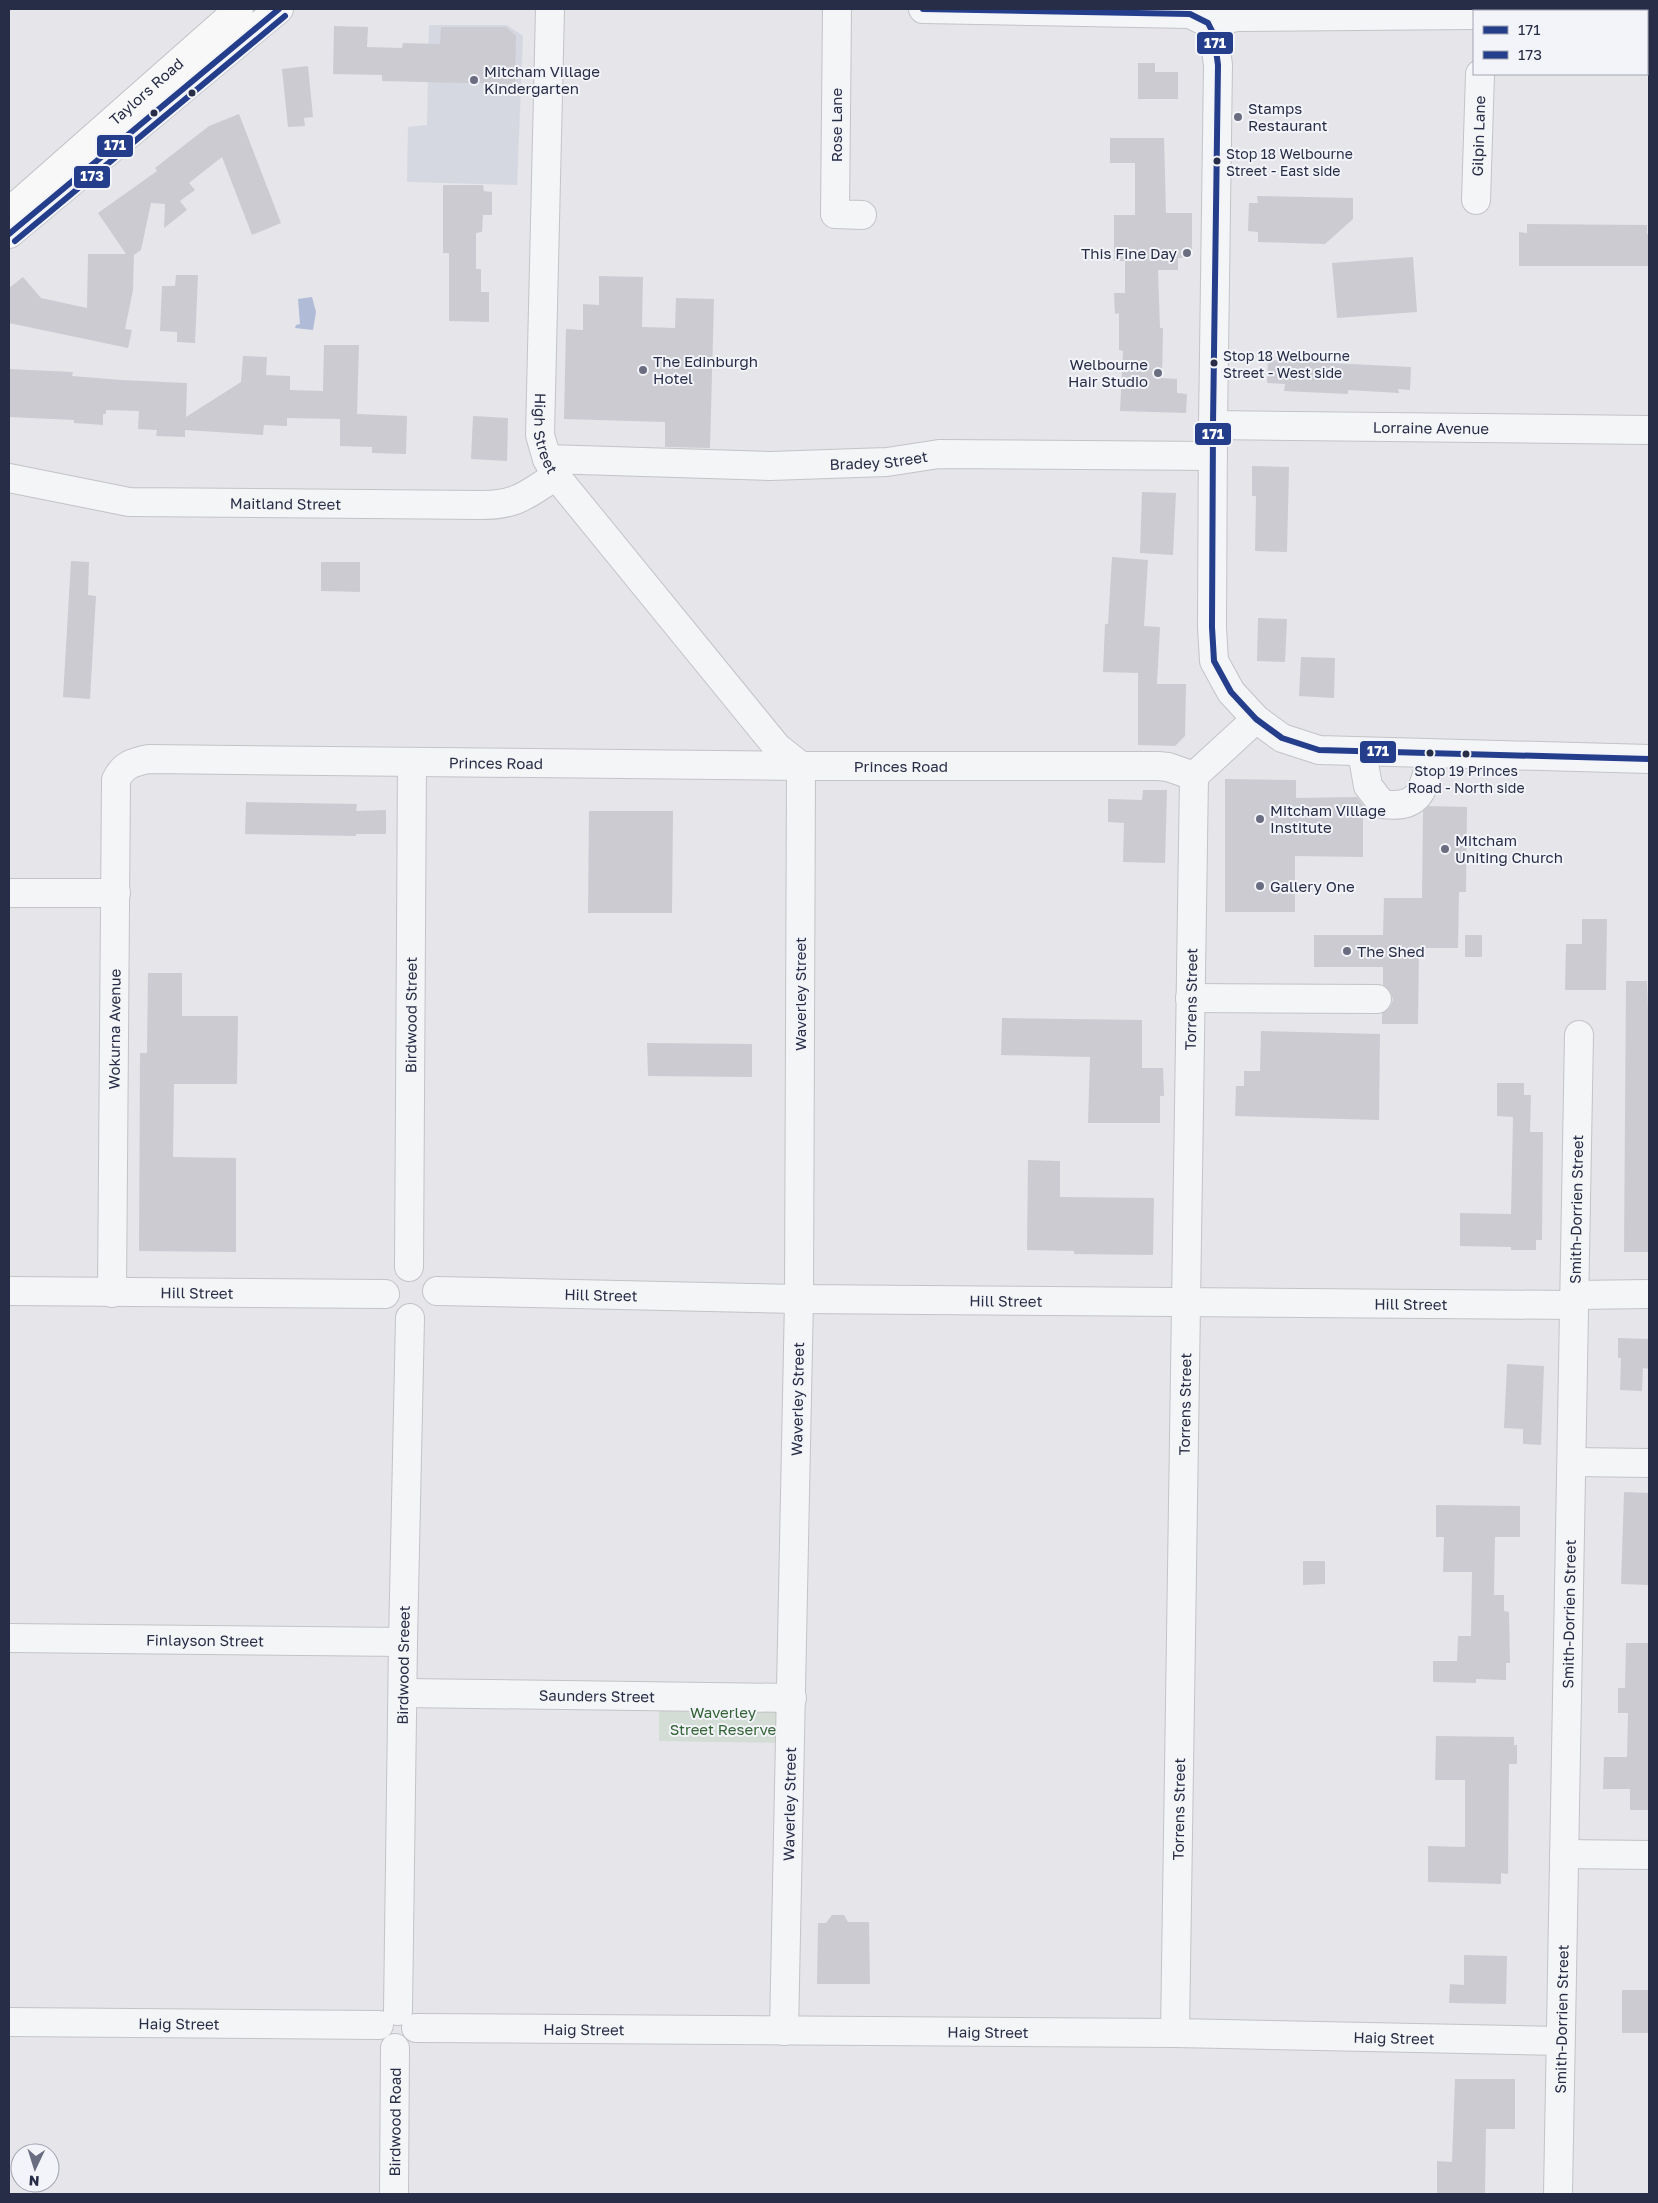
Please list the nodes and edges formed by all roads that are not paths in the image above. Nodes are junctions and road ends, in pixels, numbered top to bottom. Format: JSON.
{"nodes":[{"id":1,"x":239,"y":9,"type":"edge"},
{"id":2,"x":279,"y":9,"type":"edge"},
{"id":3,"x":550,"y":9,"type":"edge"},
{"id":4,"x":837,"y":9,"type":"edge"},
{"id":5,"x":923,"y":9,"type":"edge"},
{"id":6,"x":1473,"y":15,"type":"edge"},
{"id":7,"x":1211,"y":29,"type":"junction"},
{"id":8,"x":1480,"y":75,"type":"edge"},
{"id":9,"x":1476,"y":200,"type":"dead end"},
{"id":10,"x":9,"y":212,"type":"edge"},
{"id":11,"x":862,"y":215,"type":"dead end"},
{"id":12,"x":9,"y":234,"type":"edge"},
{"id":13,"x":1213,"y":425,"type":"junction"},
{"id":14,"x":1649,"y":430,"type":"edge"},
{"id":15,"x":1213,"y":456,"type":"junction"},
{"id":16,"x":551,"y":468,"type":"junction"},
{"id":17,"x":9,"y":478,"type":"edge"},
{"id":18,"x":1256,"y":719,"type":"junction"},
{"id":19,"x":1362,"y":752,"type":"junction"},
{"id":20,"x":1432,"y":754,"type":"junction"},
{"id":21,"x":1649,"y":759,"type":"edge"},
{"id":22,"x":412,"y":763,"type":"junction"},
{"id":23,"x":800,"y":766,"type":"junction"},
{"id":24,"x":123,"y":767,"type":"joint"},
{"id":25,"x":1194,"y":776,"type":"junction"},
{"id":26,"x":9,"y":893,"type":"edge"},
{"id":27,"x":116,"y":893,"type":"junction"},
{"id":28,"x":1190,"y":998,"type":"junction"},
{"id":29,"x":1377,"y":999,"type":"dead end"},
{"id":30,"x":1579,"y":1035,"type":"dead end"},
{"id":31,"x":409,"y":1267,"type":"junction"},
{"id":32,"x":9,"y":1291,"type":"edge"},
{"id":33,"x":437,"y":1291,"type":"junction"},
{"id":34,"x":112,"y":1293,"type":"junction"},
{"id":35,"x":385,"y":1294,"type":"junction"},
{"id":36,"x":1649,"y":1294,"type":"edge"},
{"id":37,"x":799,"y":1299,"type":"junction"},
{"id":38,"x":1574,"y":1300,"type":"junction"},
{"id":39,"x":1187,"y":1303,"type":"junction"},
{"id":40,"x":410,"y":1318,"type":"junction"},
{"id":41,"x":1572,"y":1462,"type":"junction"},
{"id":42,"x":1649,"y":1463,"type":"edge"},
{"id":43,"x":9,"y":1638,"type":"edge"},
{"id":44,"x":403,"y":1642,"type":"junction"},
{"id":45,"x":403,"y":1693,"type":"junction"},
{"id":46,"x":792,"y":1698,"type":"junction"},
{"id":47,"x":1564,"y":1854,"type":"junction"},
{"id":48,"x":1649,"y":1855,"type":"edge"},
{"id":49,"x":398,"y":2021,"type":"junction"},
{"id":50,"x":9,"y":2022,"type":"edge"},
{"id":51,"x":784,"y":2031,"type":"junction"},
{"id":52,"x":1176,"y":2033,"type":"junction"},
{"id":53,"x":1560,"y":2041,"type":"junction"},
{"id":54,"x":394,"y":2194,"type":"edge"},
{"id":55,"x":1558,"y":2194,"type":"edge"}],
"edges":[{"from":1,"to":10,"type":"main road","name":"Taylors Road"},
{"from":2,"to":12,"type":"main road","name":"Taylors Road"},
{"from":3,"to":16,"type":"street","name":"High Street"},
{"from":4,"to":11,"type":"street","name":"Rose Lane"},
{"from":5,"to":7,"type":"street"},
{"from":6,"to":7,"type":"street"},
{"from":7,"to":13,"type":"street"},
{"from":8,"to":9,"type":"street","name":"Gilpin Lane"},
{"from":13,"to":14,"type":"street","name":"Lorraine Avenue"},
{"from":13,"to":15,"type":"street"},
{"from":15,"to":16,"type":"street","name":"Bradey Street"},
{"from":15,"to":18,"type":"street"},
{"from":16,"to":17,"type":"street","name":"Maitland Street"},
{"from":16,"to":23,"type":"street","name":"High Street"},
{"from":18,"to":19,"type":"street"},
{"from":18,"to":25,"type":"street"},
{"from":19,"to":20,"type":"street"},
{"from":19,"to":20,"type":"street"},
{"from":20,"to":21,"type":"street"},
{"from":22,"to":23,"type":"street","name":"Princes Road"},
{"from":22,"to":24,"type":"street","name":"Princes Road"},
{"from":22,"to":31,"type":"street","name":"Birdwood Street"},
{"from":23,"to":25,"type":"street","name":"Princes Road"},
{"from":23,"to":37,"type":"street","name":"Waverley Street"},
{"from":24,"to":27,"type":"street","name":"Wokurna Avenue"},
{"from":25,"to":28,"type":"street","name":"Torrens Street"},
{"from":26,"to":27,"type":"street"},
{"from":27,"to":34,"type":"street","name":"Wokurna Avenue"},
{"from":28,"to":29,"type":"street"},
{"from":28,"to":39,"type":"street","name":"Torrens Street"},
{"from":30,"to":38,"type":"street","name":"Smith-Dorrien Street"},
{"from":31,"to":33,"type":"street"},
{"from":31,"to":35,"type":"street"},
{"from":32,"to":34,"type":"street","name":"Hill Street"},
{"from":33,"to":37,"type":"street","name":"Hill Street"},
{"from":33,"to":40,"type":"street"},
{"from":34,"to":35,"type":"street","name":"Hill Street"},
{"from":35,"to":40,"type":"street"},
{"from":36,"to":38,"type":"street","name":"Hill Street"},
{"from":37,"to":39,"type":"street","name":"Hill Street"},
{"from":37,"to":46,"type":"street","name":"Waverley Street"},
{"from":38,"to":39,"type":"street","name":"Hill Street"},
{"from":38,"to":41,"type":"street","name":"Smith-Dorrien Street"},
{"from":39,"to":52,"type":"street","name":"Torrens Street"},
{"from":40,"to":44,"type":"street","name":"Birdwood Sreeet"},
{"from":41,"to":42,"type":"street"},
{"from":41,"to":47,"type":"street","name":"Smith-Dorrien Street"},
{"from":43,"to":44,"type":"street","name":"Finlayson Street"},
{"from":44,"to":45,"type":"street","name":"Birdwood Sreeet"},
{"from":45,"to":46,"type":"street","name":"Saunders Street"},
{"from":45,"to":49,"type":"street","name":"Birdwood Sreeet"},
{"from":46,"to":51,"type":"street","name":"Waverley Street"},
{"from":47,"to":48,"type":"street"},
{"from":47,"to":53,"type":"street","name":"Smith-Dorrien Street"},
{"from":49,"to":50,"type":"street","name":"Haig Street"},
{"from":49,"to":51,"type":"street","name":"Haig Street"},
{"from":49,"to":54,"type":"street","name":"Birdwood Road"},
{"from":51,"to":52,"type":"street","name":"Haig Street"},
{"from":52,"to":53,"type":"street","name":"Haig Street"},
{"from":53,"to":55,"type":"street","name":"Smith-Dorrien Street"}]}
